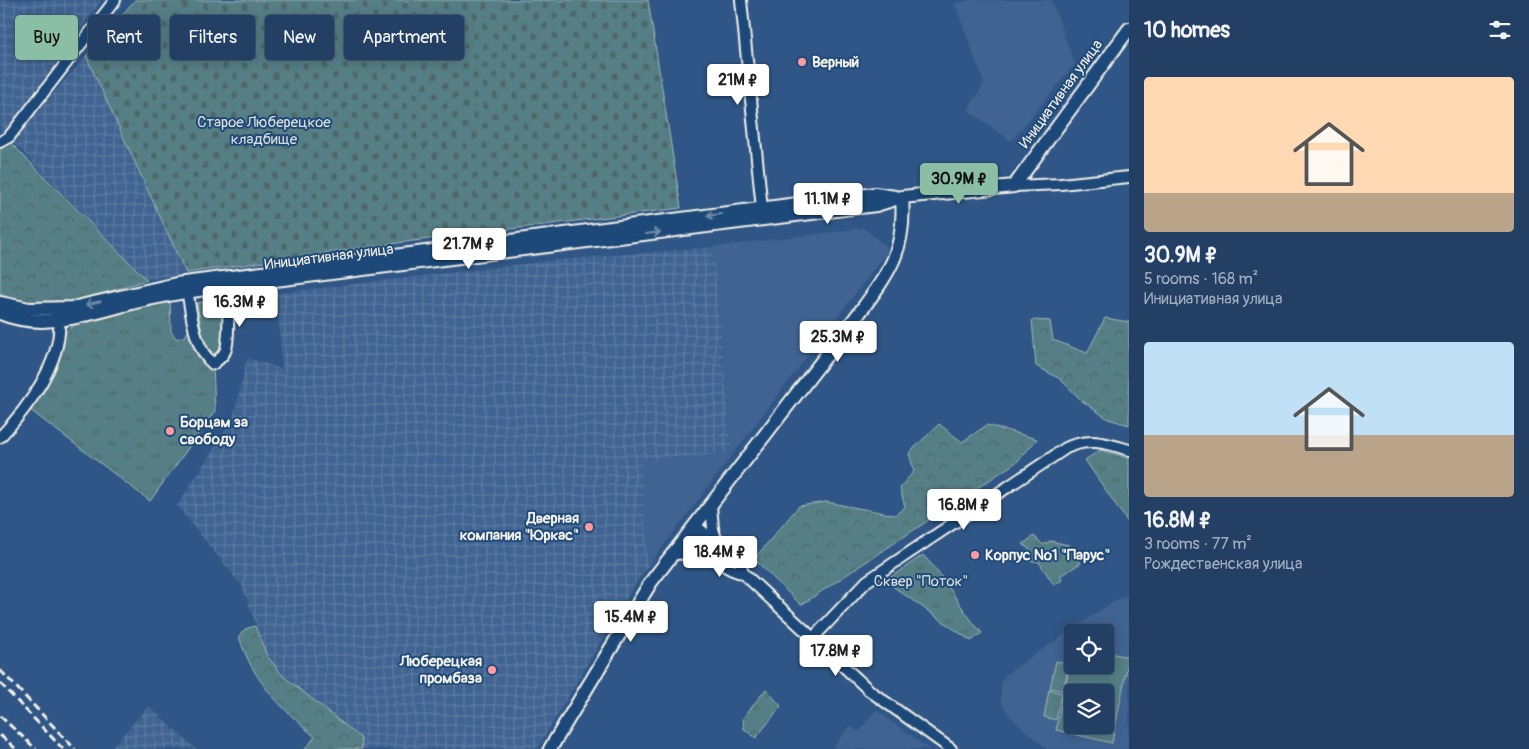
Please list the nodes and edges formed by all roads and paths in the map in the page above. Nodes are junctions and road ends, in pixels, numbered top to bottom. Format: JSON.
{"nodes":[{"id":1,"x":115,"y":0,"type":"edge"},
{"id":2,"x":741,"y":0,"type":"edge"},
{"id":3,"x":1129,"y":29,"type":"edge"},
{"id":4,"x":0,"y":142,"type":"edge"},
{"id":5,"x":1129,"y":177,"type":"edge"},
{"id":6,"x":1014,"y":186,"type":"junction"},
{"id":7,"x":902,"y":197,"type":"junction"},
{"id":8,"x":762,"y":209,"type":"junction"},
{"id":9,"x":228,"y":281,"type":"junction"},
{"id":10,"x":187,"y":287,"type":"junction"},
{"id":11,"x":0,"y":303,"type":"edge"},
{"id":12,"x":0,"y":313,"type":"edge"},
{"id":13,"x":59,"y":320,"type":"junction"},
{"id":14,"x":0,"y":437,"type":"edge"},
{"id":15,"x":1129,"y":450,"type":"edge"},
{"id":16,"x":711,"y":504,"type":"junction"},
{"id":17,"x":692,"y":528,"type":"junction"},
{"id":18,"x":717,"y":542,"type":"junction"},
{"id":19,"x":672,"y":554,"type":"junction"},
{"id":20,"x":710,"y":554,"type":"junction"},
{"id":21,"x":743,"y":573,"type":"junction"},
{"id":22,"x":812,"y":639,"type":"junction"},
{"id":23,"x":550,"y":749,"type":"edge"},
{"id":24,"x":951,"y":749,"type":"edge"}],
"edges":[{"from":1,"to":4,"type":"street"},
{"from":2,"to":8,"type":"street"},
{"from":3,"to":6,"type":"main road","name":"Инициативная улица"},
{"from":5,"to":6,"type":"street"},
{"from":6,"to":7,"type":"main road","name":"Инициативная улица"},
{"from":7,"to":8,"type":"main road","name":"Инициативная улица"},
{"from":9,"to":7,"type":"main road","name":"Инициативная улица","one_way":true},
{"from":7,"to":16,"type":"main road"},
{"from":8,"to":9,"type":"main road","name":"Инициативная улица","one_way":true},
{"from":9,"to":10,"type":"main road","name":"Инициативная улица"},
{"from":9,"to":10,"type":"street"},
{"from":10,"to":11,"type":"main road","name":"Инициативная улица","one_way":true},
{"from":10,"to":13,"type":"main road","name":"Инициативная улица"},
{"from":12,"to":13,"type":"main road","name":"Инициативная улица"},
{"from":13,"to":14,"type":"street"},
{"from":15,"to":22,"type":"street"},
{"from":16,"to":17,"type":"main road"},
{"from":16,"to":18,"type":"street"},
{"from":17,"to":18,"type":"street"},
{"from":17,"to":19,"type":"main road"},
{"from":17,"to":20,"type":"street"},
{"from":18,"to":21,"type":"street"},
{"from":19,"to":20,"type":"street"},
{"from":19,"to":23,"type":"main road"},
{"from":20,"to":21,"type":"street"},
{"from":21,"to":22,"type":"street"},
{"from":22,"to":24,"type":"street"}]}
